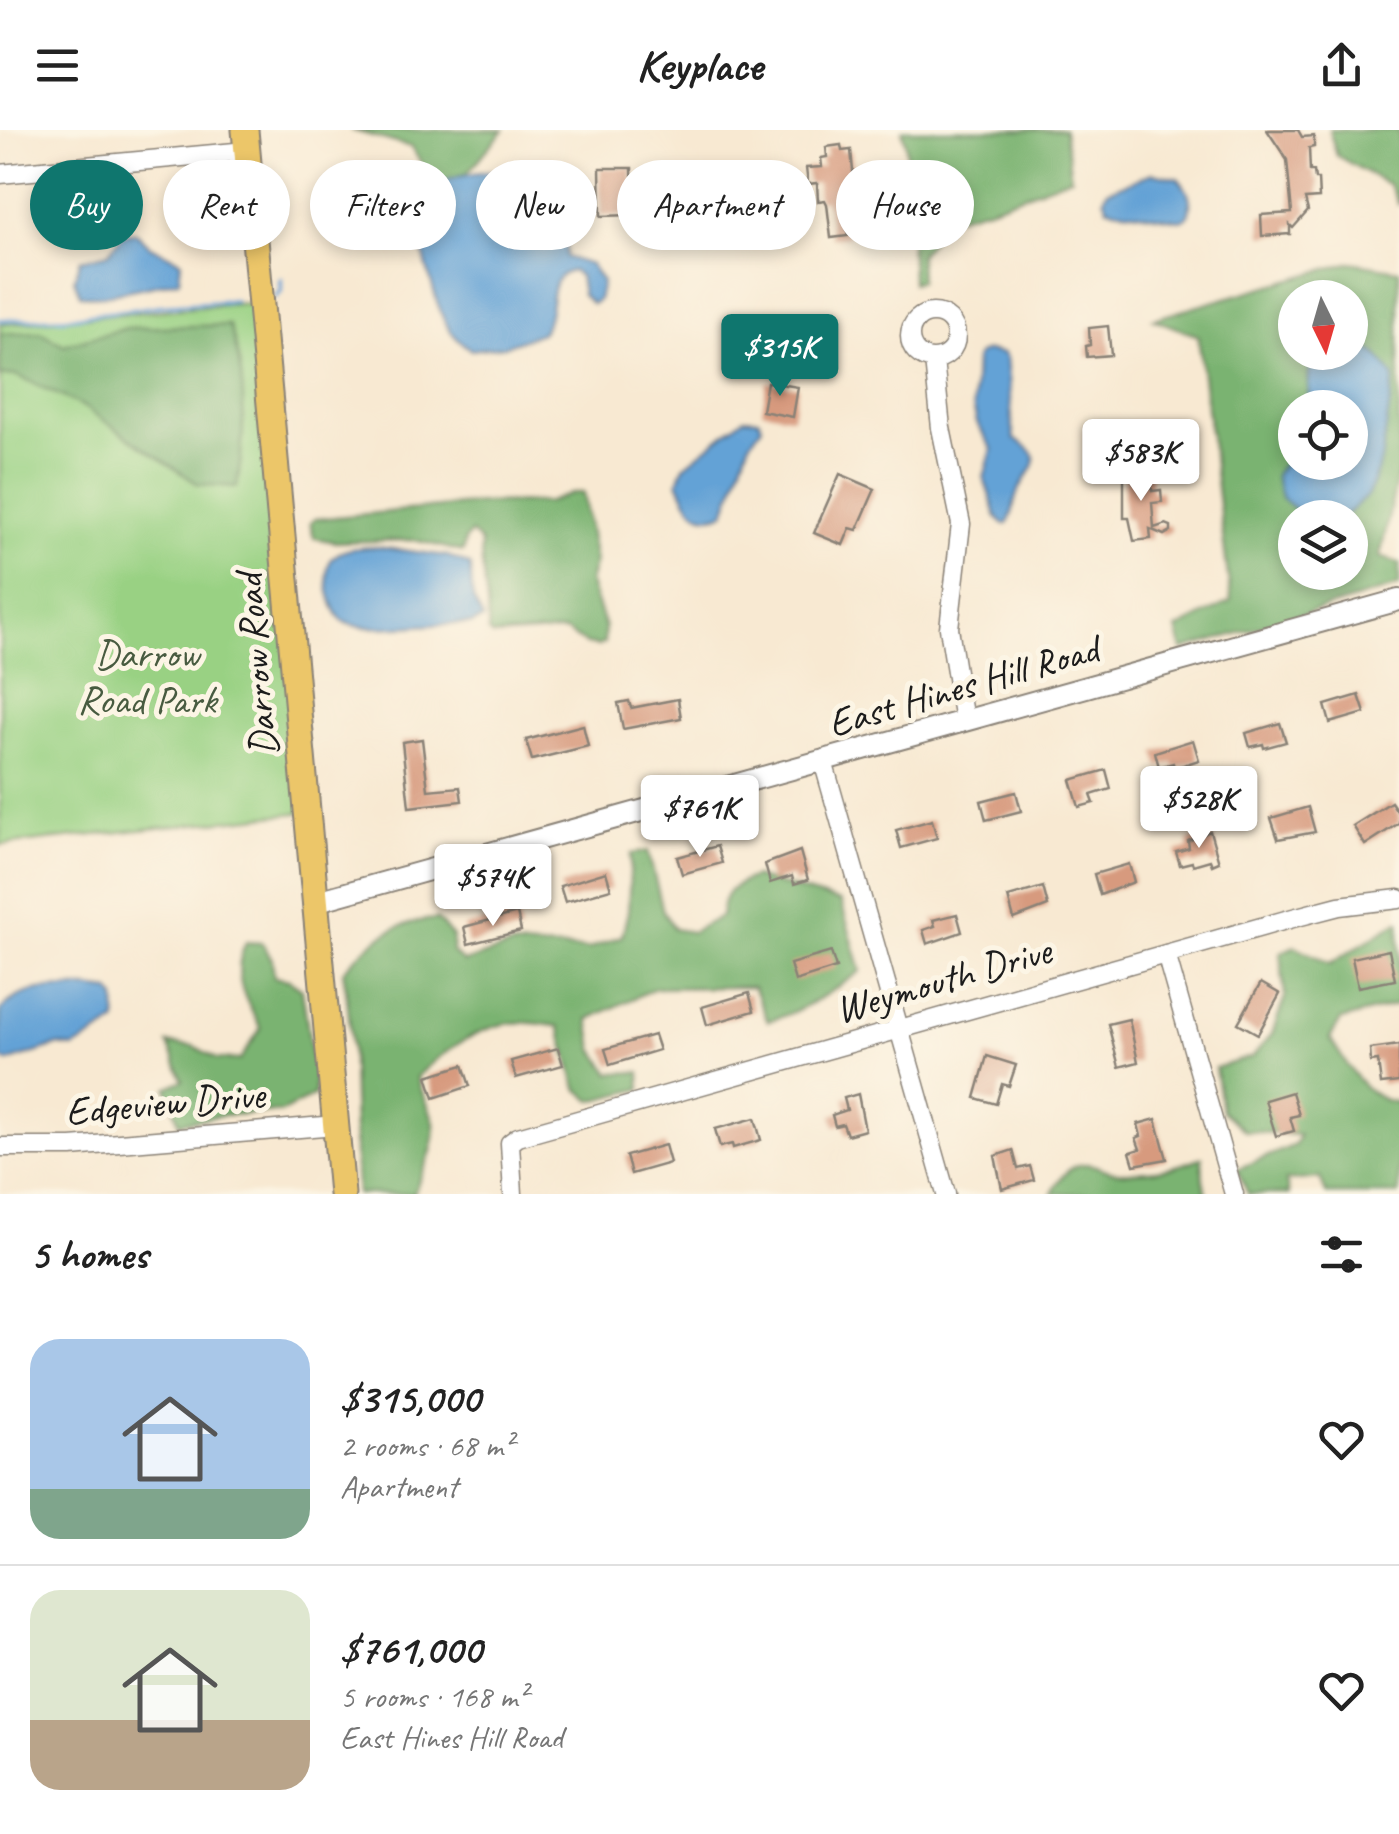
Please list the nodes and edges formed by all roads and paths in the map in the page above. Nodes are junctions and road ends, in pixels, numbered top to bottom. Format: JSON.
{"nodes":[{"id":1,"x":246,"y":140,"type":"edge"},
{"id":2,"x":0,"y":174,"type":"edge"},
{"id":3,"x":934,"y":360,"type":"dead end"},
{"id":4,"x":1399,"y":600,"type":"edge"},
{"id":5,"x":964,"y":721,"type":"junction"},
{"id":6,"x":823,"y":761,"type":"junction"},
{"id":7,"x":1399,"y":900,"type":"edge"},
{"id":8,"x":314,"y":902,"type":"junction"},
{"id":9,"x":1166,"y":954,"type":"junction"},
{"id":10,"x":900,"y":1030,"type":"junction"},
{"id":11,"x":336,"y":1125,"type":"junction"},
{"id":12,"x":0,"y":1147,"type":"edge"},
{"id":13,"x":342,"y":1194,"type":"edge"},
{"id":14,"x":513,"y":1194,"type":"edge"},
{"id":15,"x":946,"y":1194,"type":"edge"},
{"id":16,"x":1234,"y":1194,"type":"edge"}],
"edges":[{"from":1,"to":2,"type":"street"},
{"from":1,"to":8,"type":"main road","name":"Darrow Road"},
{"from":3,"to":5,"type":"street"},
{"from":4,"to":5,"type":"street","name":"East Hines Hill Road"},
{"from":5,"to":6,"type":"street","name":"East Hines Hill Road"},
{"from":6,"to":8,"type":"street","name":"East Hines Hill Road"},
{"from":6,"to":10,"type":"street"},
{"from":7,"to":9,"type":"street","name":"Weymouth Drive"},
{"from":8,"to":11,"type":"main road","name":"Darrow Road"},
{"from":9,"to":10,"type":"street","name":"Weymouth Drive"},
{"from":9,"to":16,"type":"street"},
{"from":10,"to":14,"type":"street","name":"Weymouth Drive"},
{"from":10,"to":15,"type":"street"},
{"from":11,"to":12,"type":"street","name":"Edgeview Drive"},
{"from":11,"to":13,"type":"main road","name":"Darrow Road"}]}
